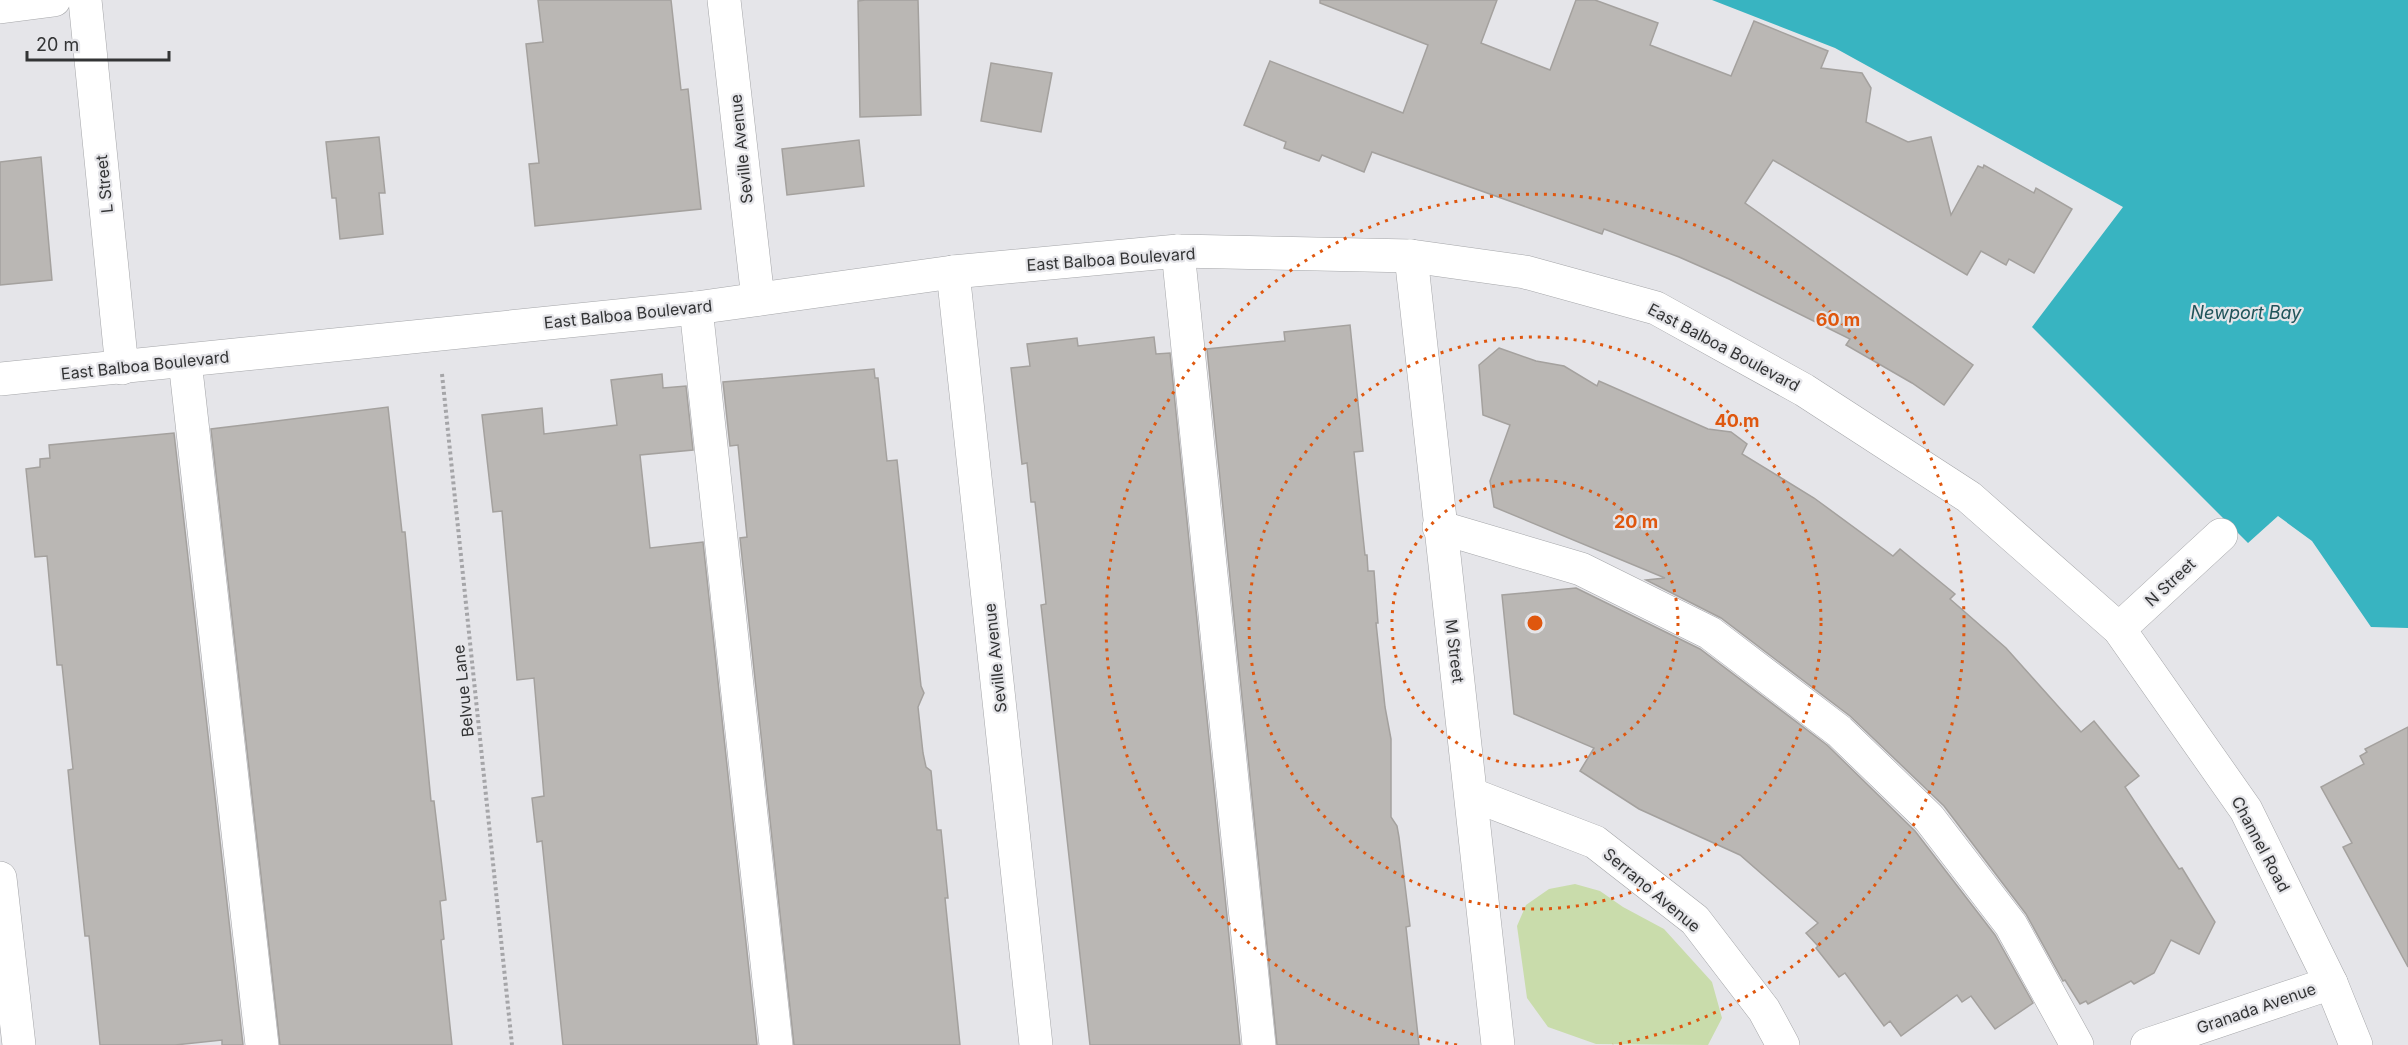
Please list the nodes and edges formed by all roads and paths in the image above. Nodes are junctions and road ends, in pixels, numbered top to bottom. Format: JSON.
{"nodes":[{"id":1,"x":54,"y":0,"type":"edge"},
{"id":2,"x":85,"y":0,"type":"edge"},
{"id":3,"x":724,"y":0,"type":"edge"},
{"id":4,"x":0,"y":7,"type":"edge"},
{"id":5,"x":1178,"y":251,"type":"junction"},
{"id":6,"x":1411,"y":256,"type":"junction"},
{"id":7,"x":953,"y":272,"type":"junction"},
{"id":8,"x":758,"y":299,"type":"junction"},
{"id":9,"x":696,"y":308,"type":"junction"},
{"id":10,"x":438,"y":335,"type":"junction"},
{"id":11,"x":185,"y":361,"type":"junction"},
{"id":12,"x":122,"y":368,"type":"junction"},
{"id":13,"x":0,"y":379,"type":"edge"},
{"id":14,"x":1439,"y":527,"type":"junction"},
{"id":15,"x":2221,"y":535,"type":"dead end"},
{"id":16,"x":2119,"y":629,"type":"junction"},
{"id":17,"x":1473,"y":795,"type":"junction"},
{"id":18,"x":0,"y":878,"type":"edge"},
{"id":19,"x":2331,"y":983,"type":"junction"},
{"id":20,"x":19,"y":1045,"type":"edge"},
{"id":21,"x":262,"y":1045,"type":"edge"},
{"id":22,"x":512,"y":1045,"type":"edge"},
{"id":23,"x":776,"y":1045,"type":"edge"},
{"id":24,"x":1036,"y":1045,"type":"edge"},
{"id":25,"x":1259,"y":1045,"type":"edge"},
{"id":26,"x":1498,"y":1045,"type":"edge"},
{"id":27,"x":1783,"y":1045,"type":"edge"},
{"id":28,"x":2077,"y":1045,"type":"edge"},
{"id":29,"x":2146,"y":1045,"type":"edge"},
{"id":30,"x":2356,"y":1045,"type":"edge"}],
"edges":[{"from":1,"to":4,"type":"street"},
{"from":2,"to":12,"type":"street","name":"L Street"},
{"from":3,"to":8,"type":"street","name":"Seville Avenue"},
{"from":5,"to":6,"type":"street","name":"East Balboa Boulevard"},
{"from":5,"to":7,"type":"street","name":"East Balboa Boulevard"},
{"from":5,"to":25,"type":"street"},
{"from":6,"to":14,"type":"street","name":"M Street"},
{"from":6,"to":16,"type":"street","name":"East Balboa Boulevard"},
{"from":7,"to":8,"type":"street","name":"East Balboa Boulevard"},
{"from":7,"to":24,"type":"street","name":"Seville Avenue"},
{"from":8,"to":9,"type":"street","name":"East Balboa Boulevard"},
{"from":9,"to":10,"type":"street","name":"East Balboa Boulevard"},
{"from":9,"to":23,"type":"street"},
{"from":10,"to":11,"type":"street","name":"East Balboa Boulevard"},
{"from":10,"to":22,"type":"path","name":"Belvue Lane"},
{"from":11,"to":12,"type":"street","name":"East Balboa Boulevard"},
{"from":11,"to":21,"type":"street"},
{"from":12,"to":13,"type":"street","name":"East Balboa Boulevard"},
{"from":14,"to":17,"type":"street","name":"M Street"},
{"from":14,"to":28,"type":"street"},
{"from":15,"to":16,"type":"street","name":"N Street"},
{"from":16,"to":19,"type":"street","name":"Channel Road"},
{"from":17,"to":26,"type":"street","name":"M Street"},
{"from":17,"to":27,"type":"street","name":"Serrano Avenue"},
{"from":18,"to":20,"type":"street"},
{"from":19,"to":29,"type":"street","name":"Granada Avenue"},
{"from":19,"to":30,"type":"street","name":"Channel Road"}]}
